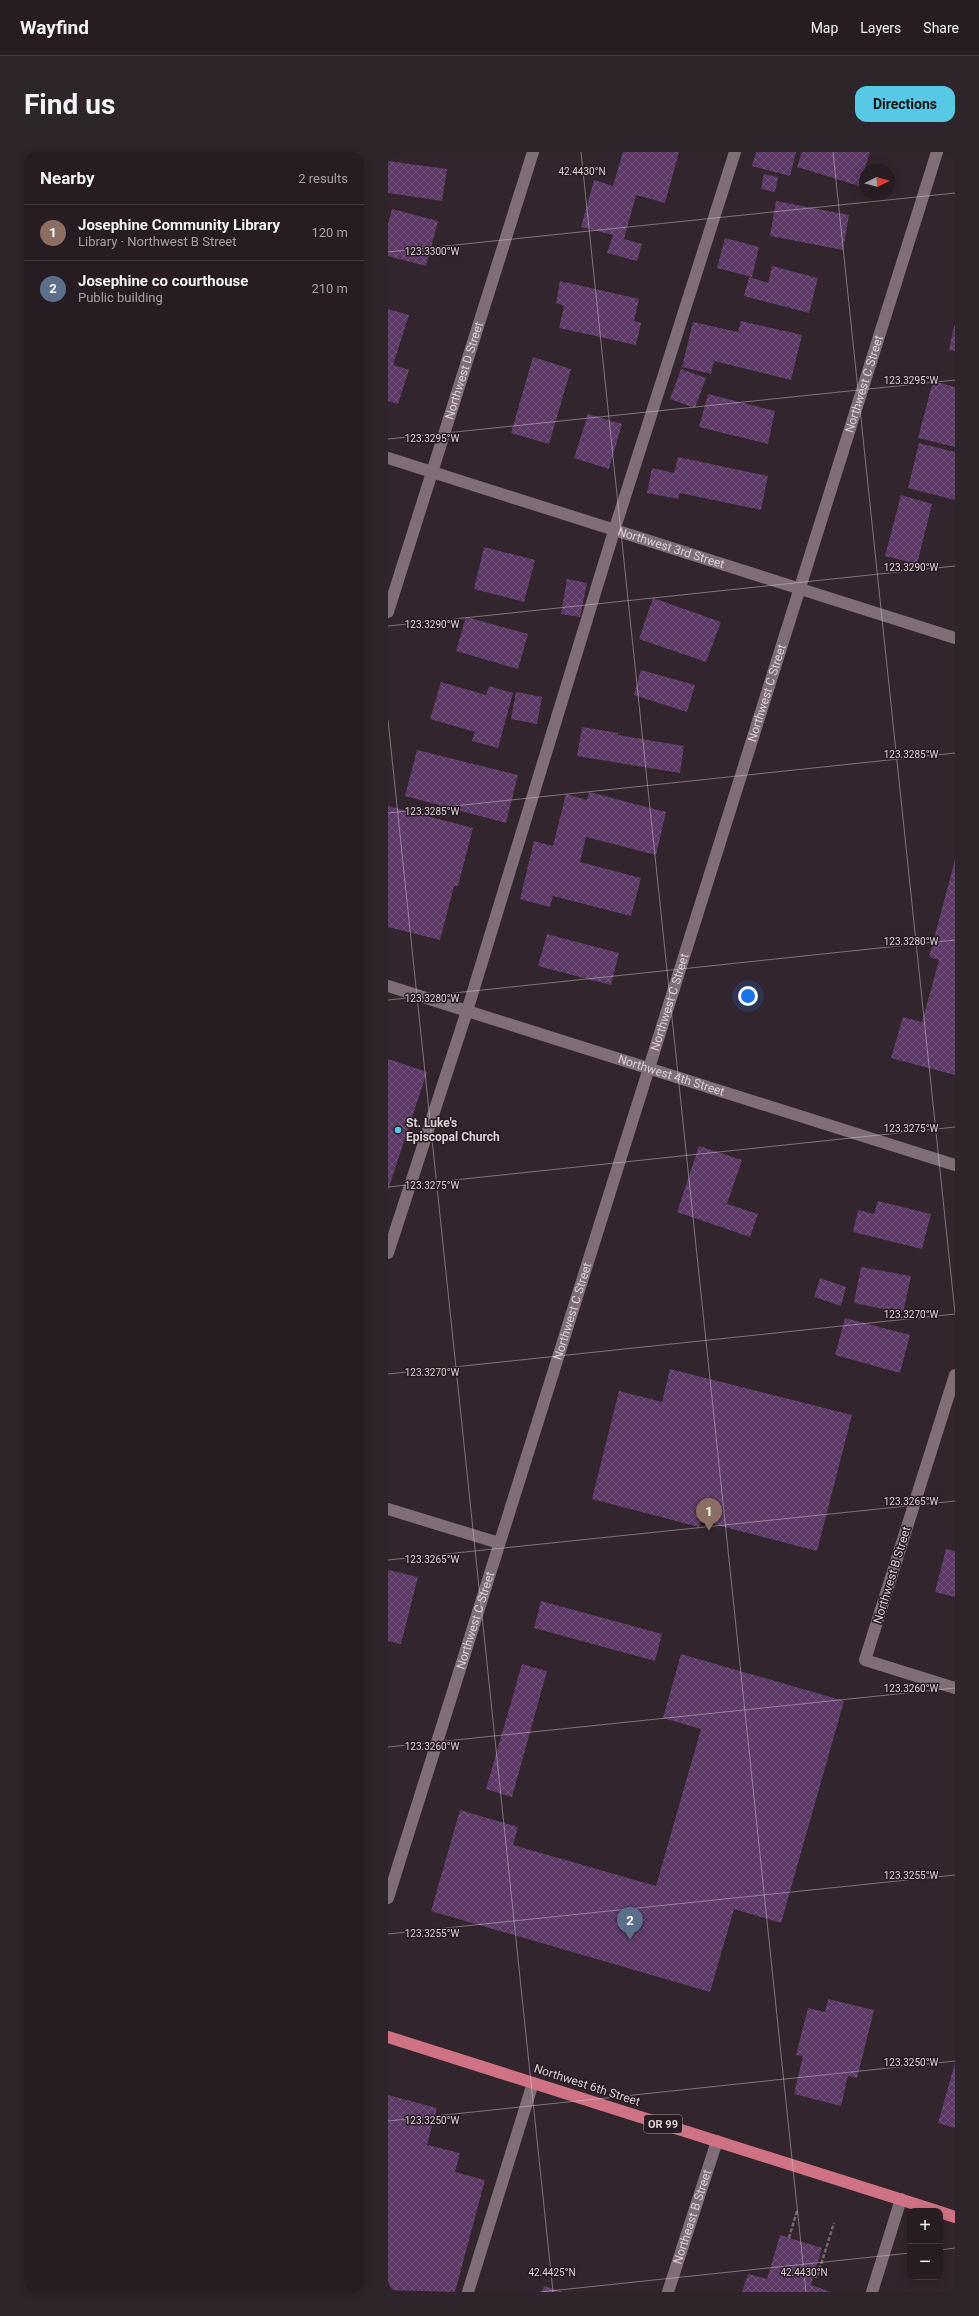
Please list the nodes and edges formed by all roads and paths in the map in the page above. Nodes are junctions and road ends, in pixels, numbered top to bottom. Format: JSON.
{"nodes":[{"id":1,"x":533,"y":152,"type":"edge"},
{"id":2,"x":735,"y":152,"type":"edge"},
{"id":3,"x":937,"y":152,"type":"edge"},
{"id":4,"x":388,"y":458,"type":"edge"},
{"id":5,"x":432,"y":472,"type":"junction"},
{"id":6,"x":614,"y":531,"type":"junction"},
{"id":7,"x":799,"y":589,"type":"junction"},
{"id":8,"x":388,"y":612,"type":"edge"},
{"id":9,"x":955,"y":638,"type":"edge"},
{"id":10,"x":388,"y":986,"type":"edge"},
{"id":11,"x":467,"y":1011,"type":"junction"},
{"id":12,"x":649,"y":1068,"type":"junction"},
{"id":13,"x":955,"y":1165,"type":"edge"},
{"id":14,"x":388,"y":1253,"type":"edge"},
{"id":15,"x":955,"y":1375,"type":"edge"},
{"id":16,"x":388,"y":1509,"type":"edge"},
{"id":17,"x":499,"y":1544,"type":"junction"},
{"id":18,"x":955,"y":1688,"type":"edge"},
{"id":19,"x":388,"y":1898,"type":"edge"},
{"id":20,"x":388,"y":2037,"type":"edge"},
{"id":21,"x":533,"y":2083,"type":"junction"},
{"id":22,"x":716,"y":2141,"type":"junction"},
{"id":23,"x":901,"y":2199,"type":"junction"},
{"id":24,"x":930,"y":2208,"type":"edge"},
{"id":25,"x":797,"y":2212,"type":"dead end"},
{"id":26,"x":943,"y":2212,"type":"edge"},
{"id":27,"x":955,"y":2217,"type":"edge"},
{"id":28,"x":834,"y":2223,"type":"dead end"},
{"id":29,"x":789,"y":2238,"type":"dead end"},
{"id":30,"x":814,"y":2276,"type":"dead end"},
{"id":31,"x":468,"y":2292,"type":"edge"},
{"id":32,"x":668,"y":2292,"type":"edge"},
{"id":33,"x":872,"y":2292,"type":"edge"}],
"edges":[{"from":1,"to":5,"type":"street","name":"Northwest D Street"},
{"from":2,"to":6,"type":"street"},
{"from":3,"to":7,"type":"street","name":"Northwest C Street"},
{"from":4,"to":5,"type":"street","name":"Northwest 3rd Street"},
{"from":5,"to":6,"type":"street","name":"Northwest 3rd Street"},
{"from":5,"to":8,"type":"street","name":"Northwest D Street"},
{"from":6,"to":7,"type":"street","name":"Northwest 3rd Street"},
{"from":6,"to":11,"type":"street"},
{"from":7,"to":9,"type":"street","name":"Northwest 3rd Street"},
{"from":7,"to":12,"type":"street","name":"Northwest C Street"},
{"from":10,"to":11,"type":"street","name":"Northwest 4th Street"},
{"from":11,"to":12,"type":"street","name":"Northwest 4th Street"},
{"from":11,"to":14,"type":"street"},
{"from":12,"to":13,"type":"street","name":"Northwest 4th Street"},
{"from":12,"to":17,"type":"street","name":"Northwest C Street"},
{"from":15,"to":18,"type":"street","name":"Northwest B Street"},
{"from":16,"to":17,"type":"street"},
{"from":17,"to":19,"type":"street","name":"Northwest C Street"},
{"from":20,"to":21,"type":"highway","name":"Northwest 6th Street","number":"OR 99"},
{"from":21,"to":22,"type":"highway","name":"Northwest 6th Street","number":"OR 99"},
{"from":21,"to":31,"type":"street"},
{"from":22,"to":23,"type":"highway","name":"Northwest 6th Street","number":"OR 99"},
{"from":22,"to":32,"type":"street","name":"Northeast B Street"},
{"from":23,"to":24,"type":"highway","name":"Northwest 6th Street","number":"OR 99"},
{"from":23,"to":33,"type":"street"},
{"from":25,"to":29,"type":"path"},
{"from":26,"to":27,"type":"highway","name":"Northwest 6th Street","number":"OR 99"},
{"from":28,"to":30,"type":"path"}]}
